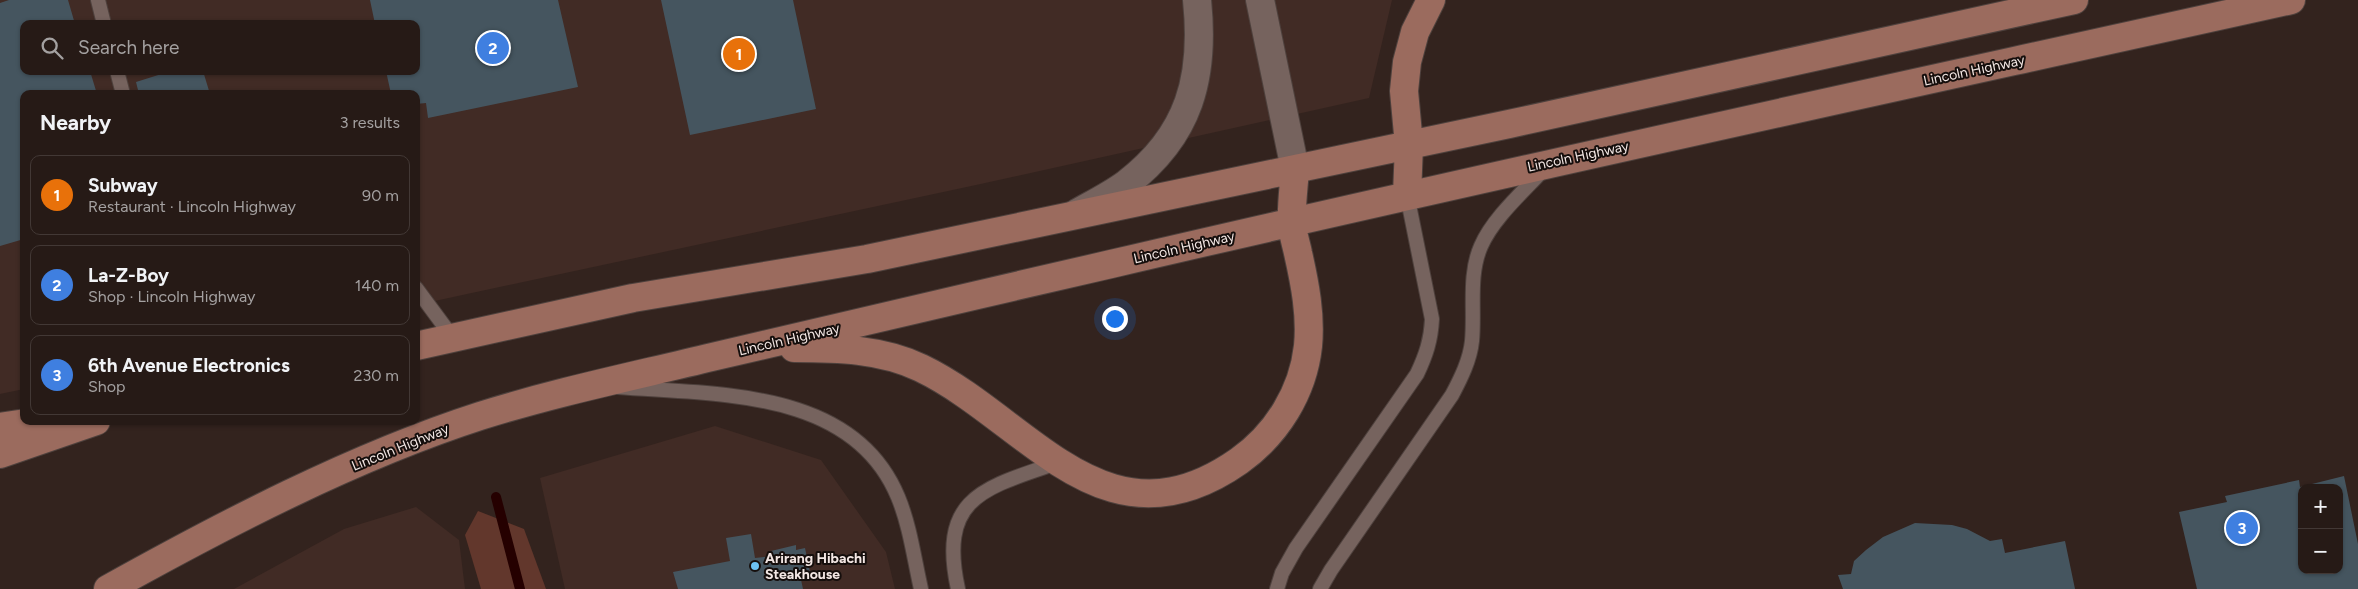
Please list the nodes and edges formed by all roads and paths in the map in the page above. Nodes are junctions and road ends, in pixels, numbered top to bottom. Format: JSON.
{"nodes":[{"id":1,"x":98,"y":0,"type":"edge"},
{"id":2,"x":1197,"y":0,"type":"edge"},
{"id":3,"x":1260,"y":0,"type":"edge"},
{"id":4,"x":1430,"y":0,"type":"edge"},
{"id":5,"x":2074,"y":0,"type":"edge"},
{"id":6,"x":2291,"y":0,"type":"edge"},
{"id":7,"x":103,"y":20,"type":"edge"},
{"id":8,"x":118,"y":75,"type":"edge"},
{"id":9,"x":122,"y":90,"type":"edge"},
{"id":10,"x":1408,"y":145,"type":"junction"},
{"id":11,"x":1550,"y":162,"type":"junction"},
{"id":12,"x":1295,"y":169,"type":"junction"},
{"id":13,"x":1407,"y":195,"type":"junction"},
{"id":14,"x":1073,"y":216,"type":"junction"},
{"id":15,"x":1292,"y":222,"type":"junction"},
{"id":16,"x":420,"y":293,"type":"edge"},
{"id":17,"x":453,"y":338,"type":"junction"},
{"id":18,"x":420,"y":345,"type":"edge"},
{"id":19,"x":747,"y":348,"type":"junction"},
{"id":20,"x":593,"y":385,"type":"junction"},
{"id":21,"x":20,"y":424,"type":"edge"},
{"id":22,"x":84,"y":425,"type":"edge"},
{"id":23,"x":0,"y":427,"type":"edge"},
{"id":24,"x":0,"y":454,"type":"edge"},
{"id":25,"x":1058,"y":463,"type":"junction"},
{"id":26,"x":108,"y":589,"type":"edge"},
{"id":27,"x":920,"y":589,"type":"edge"},
{"id":28,"x":958,"y":589,"type":"edge"},
{"id":29,"x":1277,"y":589,"type":"edge"},
{"id":30,"x":1320,"y":589,"type":"edge"}],
"edges":[{"from":1,"to":7,"type":"lane"},
{"from":2,"to":14,"type":"street"},
{"from":3,"to":12,"type":"street"},
{"from":4,"to":10,"type":"main road"},
{"from":5,"to":10,"type":"main road"},
{"from":6,"to":11,"type":"main road","name":"Lincoln Highway"},
{"from":8,"to":9,"type":"lane"},
{"from":10,"to":12,"type":"main road"},
{"from":10,"to":13,"type":"main road"},
{"from":11,"to":13,"type":"main road","name":"Lincoln Highway"},
{"from":11,"to":30,"type":"lane"},
{"from":12,"to":14,"type":"main road"},
{"from":12,"to":15,"type":"main road"},
{"from":13,"to":15,"type":"main road","name":"Lincoln Highway"},
{"from":13,"to":29,"type":"lane"},
{"from":14,"to":17,"type":"main road"},
{"from":15,"to":19,"type":"main road","name":"Lincoln Highway"},
{"from":15,"to":25,"type":"main road"},
{"from":16,"to":17,"type":"lane"},
{"from":17,"to":18,"type":"main road"},
{"from":19,"to":20,"type":"main road","name":"Lincoln Highway"},
{"from":19,"to":25,"type":"main road"},
{"from":20,"to":26,"type":"main road","name":"Lincoln Highway"},
{"from":20,"to":27,"type":"lane"},
{"from":21,"to":23,"type":"main road"},
{"from":22,"to":24,"type":"main road"},
{"from":25,"to":28,"type":"lane"}]}
